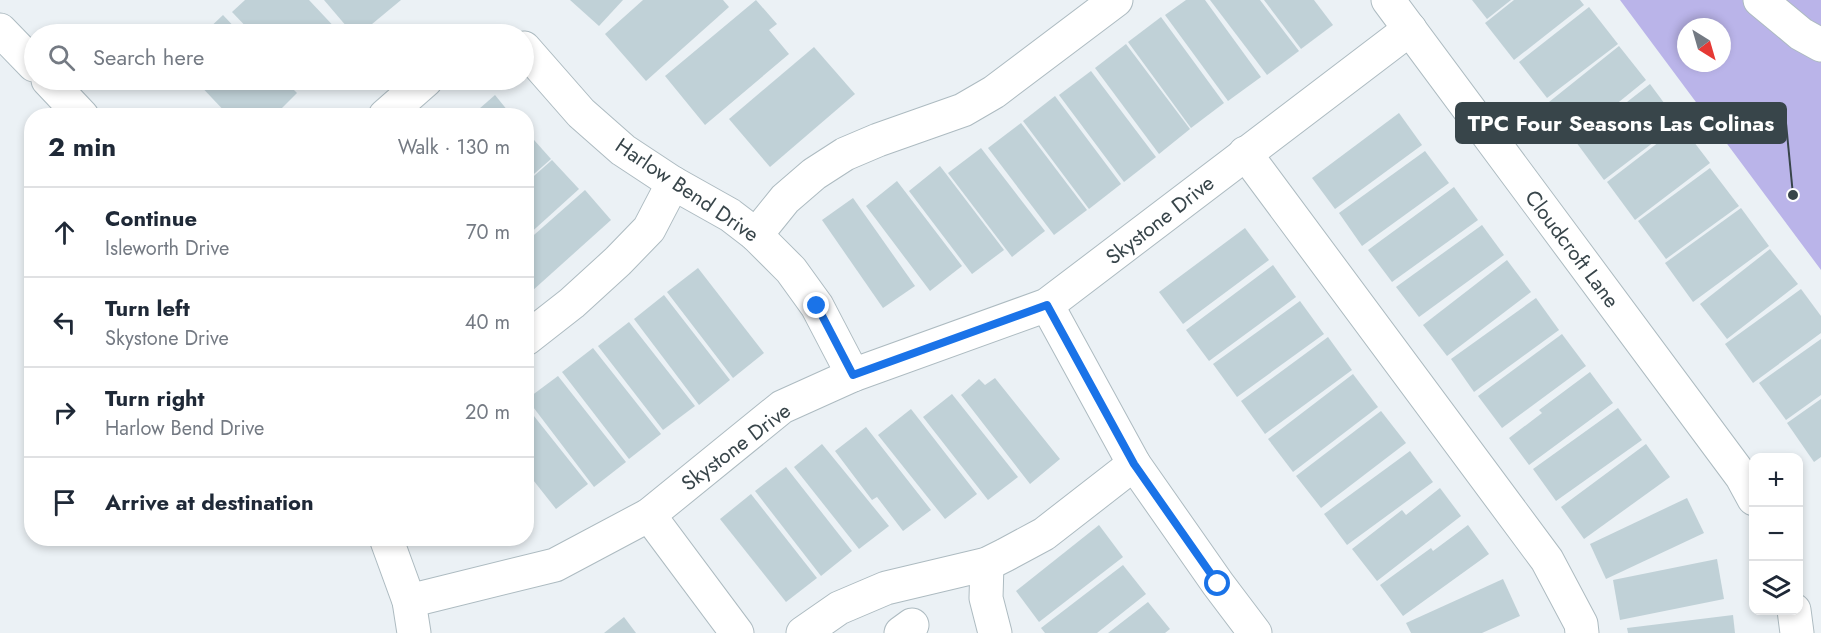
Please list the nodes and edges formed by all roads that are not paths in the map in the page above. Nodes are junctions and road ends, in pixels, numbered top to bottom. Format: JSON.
{"nodes":[{"id":1,"x":1116,"y":0,"type":"edge"},
{"id":2,"x":1388,"y":0,"type":"edge"},
{"id":3,"x":1760,"y":0,"type":"edge"},
{"id":4,"x":1410,"y":29,"type":"junction"},
{"id":5,"x":0,"y":30,"type":"edge"},
{"id":6,"x":1821,"y":45,"type":"edge"},
{"id":7,"x":24,"y":55,"type":"edge"},
{"id":8,"x":534,"y":59,"type":"edge"},
{"id":9,"x":57,"y":90,"type":"edge"},
{"id":10,"x":415,"y":90,"type":"edge"},
{"id":11,"x":74,"y":108,"type":"edge"},
{"id":12,"x":394,"y":108,"type":"edge"},
{"id":13,"x":1245,"y":153,"type":"junction"},
{"id":14,"x":673,"y":183,"type":"junction"},
{"id":15,"x":756,"y":235,"type":"junction"},
{"id":16,"x":1047,"y":305,"type":"junction"},
{"id":17,"x":534,"y":333,"type":"edge"},
{"id":18,"x":853,"y":375,"type":"junction"},
{"id":19,"x":1134,"y":464,"type":"junction"},
{"id":20,"x":1749,"y":490,"type":"edge"},
{"id":21,"x":649,"y":515,"type":"junction"},
{"id":22,"x":389,"y":546,"type":"edge"},
{"id":23,"x":987,"y":564,"type":"junction"},
{"id":24,"x":409,"y":601,"type":"junction"},
{"id":25,"x":1795,"y":615,"type":"edge"},
{"id":26,"x":414,"y":633,"type":"edge"},
{"id":27,"x":737,"y":633,"type":"edge"},
{"id":28,"x":803,"y":633,"type":"edge"},
{"id":29,"x":995,"y":633,"type":"edge"},
{"id":30,"x":1255,"y":633,"type":"edge"},
{"id":31,"x":1582,"y":633,"type":"edge"},
{"id":32,"x":1797,"y":633,"type":"edge"}],
"edges":[{"from":1,"to":15,"type":"street"},
{"from":2,"to":4,"type":"street","name":"Cloudcroft Lane"},
{"from":3,"to":6,"type":"street"},
{"from":4,"to":13,"type":"street","name":"Skystone Drive"},
{"from":4,"to":20,"type":"street","name":"Cloudcroft Lane"},
{"from":5,"to":7,"type":"street"},
{"from":8,"to":14,"type":"street","name":"Harlow Bend Drive"},
{"from":9,"to":11,"type":"street"},
{"from":10,"to":12,"type":"street"},
{"from":13,"to":16,"type":"street","name":"Skystone Drive"},
{"from":13,"to":31,"type":"street"},
{"from":14,"to":15,"type":"street","name":"Harlow Bend Drive"},
{"from":14,"to":17,"type":"street"},
{"from":15,"to":18,"type":"street","name":"Harlow Bend Drive"},
{"from":16,"to":18,"type":"street","name":"Skystone Drive"},
{"from":16,"to":19,"type":"street"},
{"from":18,"to":21,"type":"street","name":"Skystone Drive"},
{"from":19,"to":23,"type":"street"},
{"from":19,"to":30,"type":"street"},
{"from":21,"to":24,"type":"street","name":"Skystone Drive"},
{"from":21,"to":27,"type":"street"},
{"from":22,"to":24,"type":"street"},
{"from":23,"to":28,"type":"street"},
{"from":23,"to":29,"type":"street"},
{"from":24,"to":26,"type":"street"},
{"from":25,"to":32,"type":"street"}]}
